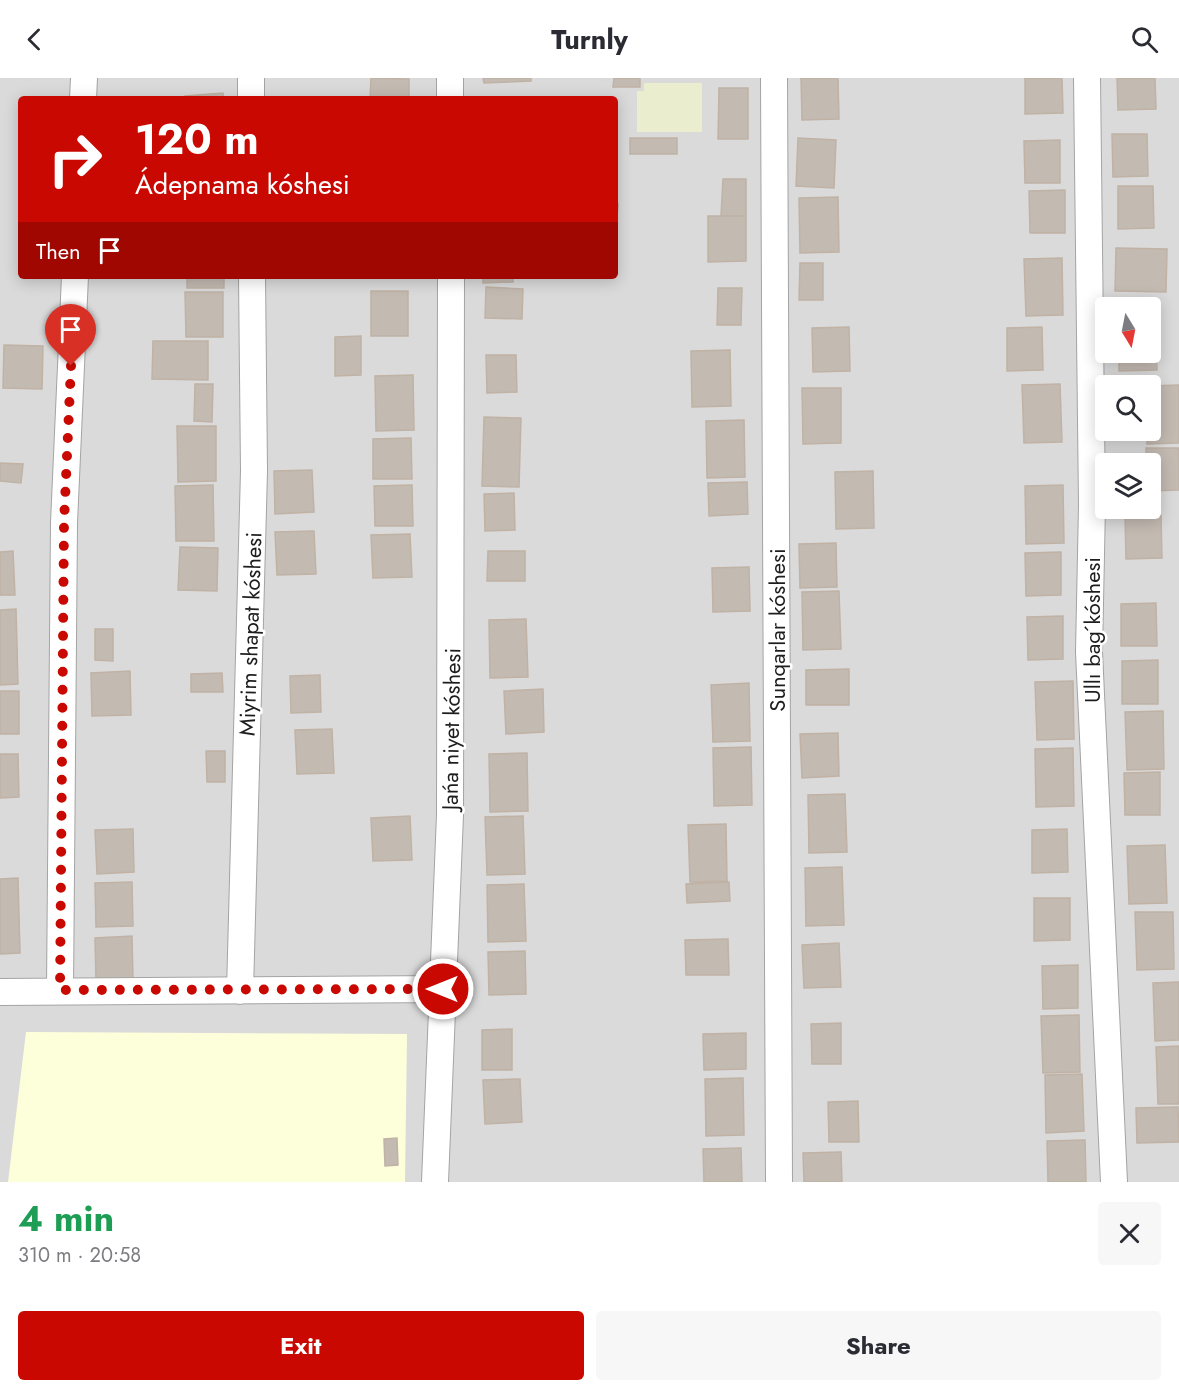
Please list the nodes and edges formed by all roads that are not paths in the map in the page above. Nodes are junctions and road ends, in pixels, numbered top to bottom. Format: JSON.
{"nodes":[{"id":1,"x":84,"y":78,"type":"edge"},
{"id":2,"x":251,"y":78,"type":"edge"},
{"id":3,"x":450,"y":78,"type":"edge"},
{"id":4,"x":774,"y":78,"type":"edge"},
{"id":5,"x":1088,"y":78,"type":"edge"},
{"id":6,"x":83,"y":96,"type":"edge"},
{"id":7,"x":251,"y":96,"type":"edge"},
{"id":8,"x":450,"y":96,"type":"edge"},
{"id":9,"x":75,"y":279,"type":"edge"},
{"id":10,"x":252,"y":279,"type":"edge"},
{"id":11,"x":451,"y":279,"type":"edge"},
{"id":12,"x":443,"y":989,"type":"junction"},
{"id":13,"x":60,"y":990,"type":"junction"},
{"id":14,"x":240,"y":991,"type":"junction"},
{"id":15,"x":0,"y":992,"type":"edge"},
{"id":16,"x":435,"y":1182,"type":"edge"},
{"id":17,"x":779,"y":1182,"type":"edge"},
{"id":18,"x":1114,"y":1182,"type":"edge"}],
"edges":[{"from":1,"to":6,"type":"street"},
{"from":2,"to":7,"type":"street"},
{"from":3,"to":8,"type":"street"},
{"from":4,"to":17,"type":"street","name":"Sunqarlar kóshesi"},
{"from":5,"to":18,"type":"street","name":"Ullı baǵ kóshesi"},
{"from":9,"to":13,"type":"street"},
{"from":10,"to":14,"type":"street","name":"Miyrim shapat kóshesi"},
{"from":11,"to":12,"type":"street","name":"Jańa niyet kóshesi"},
{"from":12,"to":14,"type":"street"},
{"from":12,"to":16,"type":"street","name":"Jańa niyet kóshesi"},
{"from":13,"to":14,"type":"street"},
{"from":13,"to":15,"type":"street"}]}
